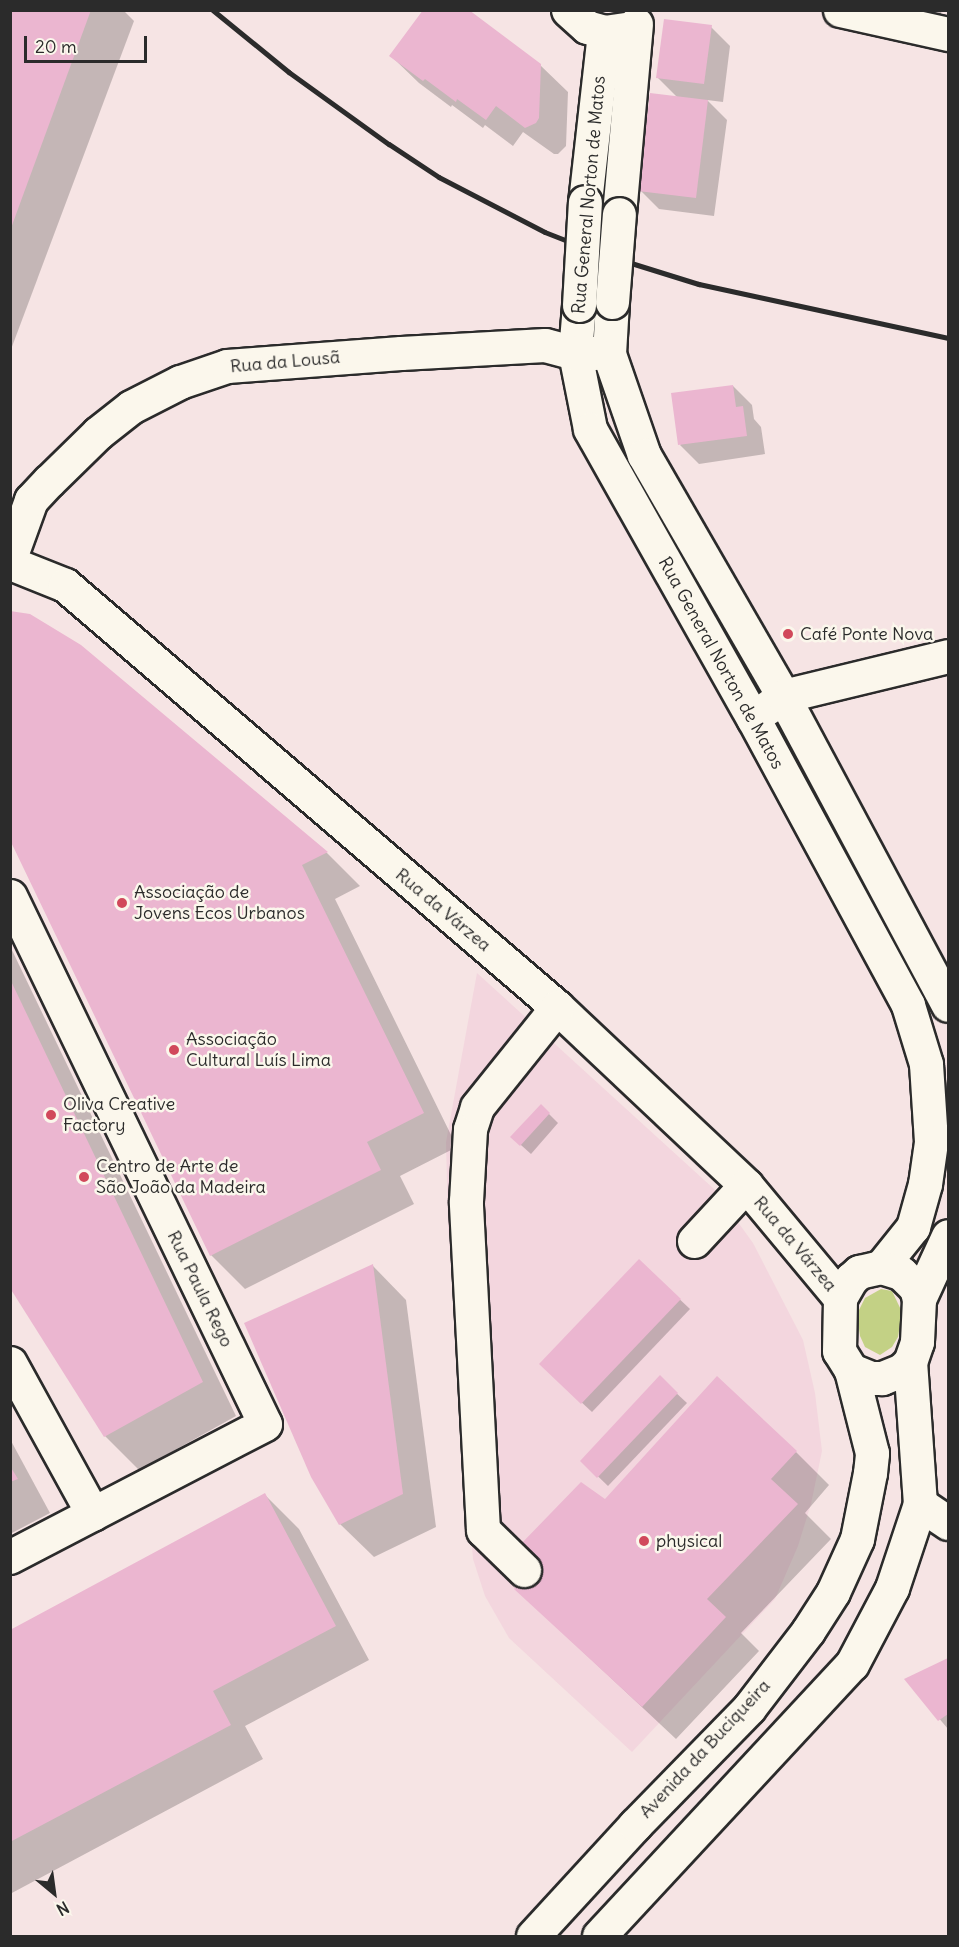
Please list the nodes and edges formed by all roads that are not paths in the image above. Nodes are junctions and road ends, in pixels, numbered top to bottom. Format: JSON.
{"nodes":[{"id":1,"x":840,"y":10,"type":"edge"},
{"id":2,"x":562,"y":13,"type":"edge"},
{"id":3,"x":643,"y":17,"type":"edge"},
{"id":4,"x":604,"y":32,"type":"junction"},
{"id":5,"x":948,"y":34,"type":"edge"},
{"id":6,"x":575,"y":353,"type":"junction"},
{"id":7,"x":609,"y":354,"type":"junction"},
{"id":8,"x":10,"y":558,"type":"edge"},
{"id":9,"x":10,"y":563,"type":"edge"},
{"id":10,"x":948,"y":656,"type":"edge"},
{"id":11,"x":783,"y":696,"type":"junction"},
{"id":12,"x":753,"y":718,"type":"junction"},
{"id":13,"x":10,"y":896,"type":"edge"},
{"id":14,"x":948,"y":1003,"type":"edge"},
{"id":15,"x":557,"y":1008,"type":"junction"},
{"id":16,"x":746,"y":1185,"type":"junction"},
{"id":17,"x":948,"y":1236,"type":"edge"},
{"id":18,"x":694,"y":1240,"type":"dead end"},
{"id":19,"x":880,"y":1267,"type":"junction"},
{"id":20,"x":840,"y":1298,"type":"junction"},
{"id":21,"x":919,"y":1299,"type":"junction"},
{"id":22,"x":910,"y":1362,"type":"junction"},
{"id":23,"x":10,"y":1363,"type":"edge"},
{"id":24,"x":851,"y":1370,"type":"junction"},
{"id":25,"x":920,"y":1504,"type":"junction"},
{"id":26,"x":93,"y":1514,"type":"junction"},
{"id":27,"x":948,"y":1523,"type":"edge"},
{"id":28,"x":10,"y":1557,"type":"edge"},
{"id":29,"x":524,"y":1570,"type":"dead end"},
{"id":30,"x":532,"y":1936,"type":"edge"},
{"id":31,"x":599,"y":1936,"type":"edge"}],
"edges":[{"from":1,"to":5,"type":"street"},
{"from":2,"to":4,"type":"street"},
{"from":3,"to":4,"type":"street"},
{"from":3,"to":7,"type":"street","name":"Rua General Norton de Matos","bridge":true},
{"from":4,"to":6,"type":"street","name":"Rua General Norton de Matos","bridge":true},
{"from":6,"to":7,"type":"street","name":"Rua da Lousã"},
{"from":6,"to":8,"type":"street","name":"Rua da Lousã"},
{"from":6,"to":12,"type":"street","name":"Rua General Norton de Matos"},
{"from":7,"to":11,"type":"street","name":"Rua General Norton de Matos"},
{"from":9,"to":15,"type":"street","name":"Rua da Várzea"},
{"from":10,"to":11,"type":"street"},
{"from":11,"to":12,"type":"street"},
{"from":11,"to":14,"type":"street","name":"Rua General Norton de Matos"},
{"from":12,"to":19,"type":"street","name":"Rua General Norton de Matos"},
{"from":13,"to":26,"type":"street","name":"Rua Paula Rego"},
{"from":15,"to":16,"type":"street","name":"Rua da Várzea"},
{"from":15,"to":29,"type":"street"},
{"from":16,"to":18,"type":"street"},
{"from":16,"to":20,"type":"street","name":"Rua da Várzea"},
{"from":17,"to":21,"type":"street"},
{"from":19,"to":20,"type":"street","name":"Rua General Norton de Matos"},
{"from":19,"to":21,"type":"street"},
{"from":20,"to":24,"type":"street"},
{"from":21,"to":22,"type":"street"},
{"from":22,"to":24,"type":"street"},
{"from":22,"to":25,"type":"street"},
{"from":23,"to":26,"type":"street"},
{"from":24,"to":30,"type":"street","name":"Avenida da Buciqueira"},
{"from":25,"to":27,"type":"street"},
{"from":25,"to":31,"type":"street"},
{"from":26,"to":28,"type":"street","name":"Rua Paula Rego"}]}
